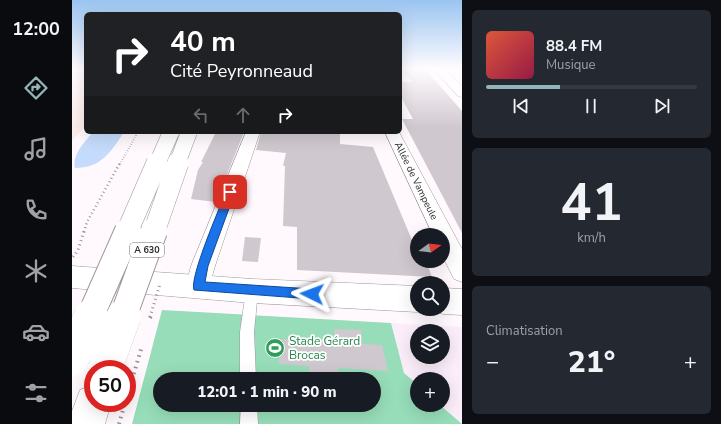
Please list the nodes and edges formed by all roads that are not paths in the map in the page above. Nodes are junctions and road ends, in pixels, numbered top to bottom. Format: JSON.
{"nodes":[{"id":1,"x":170,"y":134,"type":"edge"},
{"id":2,"x":188,"y":134,"type":"edge"},
{"id":3,"x":252,"y":134,"type":"edge"},
{"id":4,"x":393,"y":134,"type":"edge"},
{"id":5,"x":462,"y":272,"type":"edge"},
{"id":6,"x":72,"y":277,"type":"edge"},
{"id":7,"x":198,"y":286,"type":"junction"},
{"id":8,"x":252,"y":291,"type":"junction"},
{"id":9,"x":410,"y":299,"type":"edge"},
{"id":10,"x":450,"y":301,"type":"edge"},
{"id":11,"x":462,"y":302,"type":"edge"},
{"id":12,"x":72,"y":359,"type":"edge"},
{"id":13,"x":109,"y":360,"type":"edge"},
{"id":14,"x":248,"y":372,"type":"edge"},
{"id":15,"x":90,"y":412,"type":"edge"},
{"id":16,"x":249,"y":412,"type":"edge"},
{"id":17,"x":86,"y":424,"type":"edge"},
{"id":18,"x":249,"y":424,"type":"edge"}],
"edges":[{"from":1,"to":12,"type":"main road","number":"A 630","bridge":true},
{"from":2,"to":13,"type":"main road","number":"A 630","bridge":true},
{"from":3,"to":7,"type":"street"},
{"from":4,"to":5,"type":"street","name":"Allée de Vampeule"},
{"from":6,"to":7,"type":"main road"},
{"from":7,"to":8,"type":"main road"},
{"from":8,"to":9,"type":"main road"},
{"from":8,"to":14,"type":"lane"},
{"from":10,"to":11,"type":"main road"},
{"from":15,"to":17,"type":"main road"},
{"from":16,"to":18,"type":"lane"}]}
